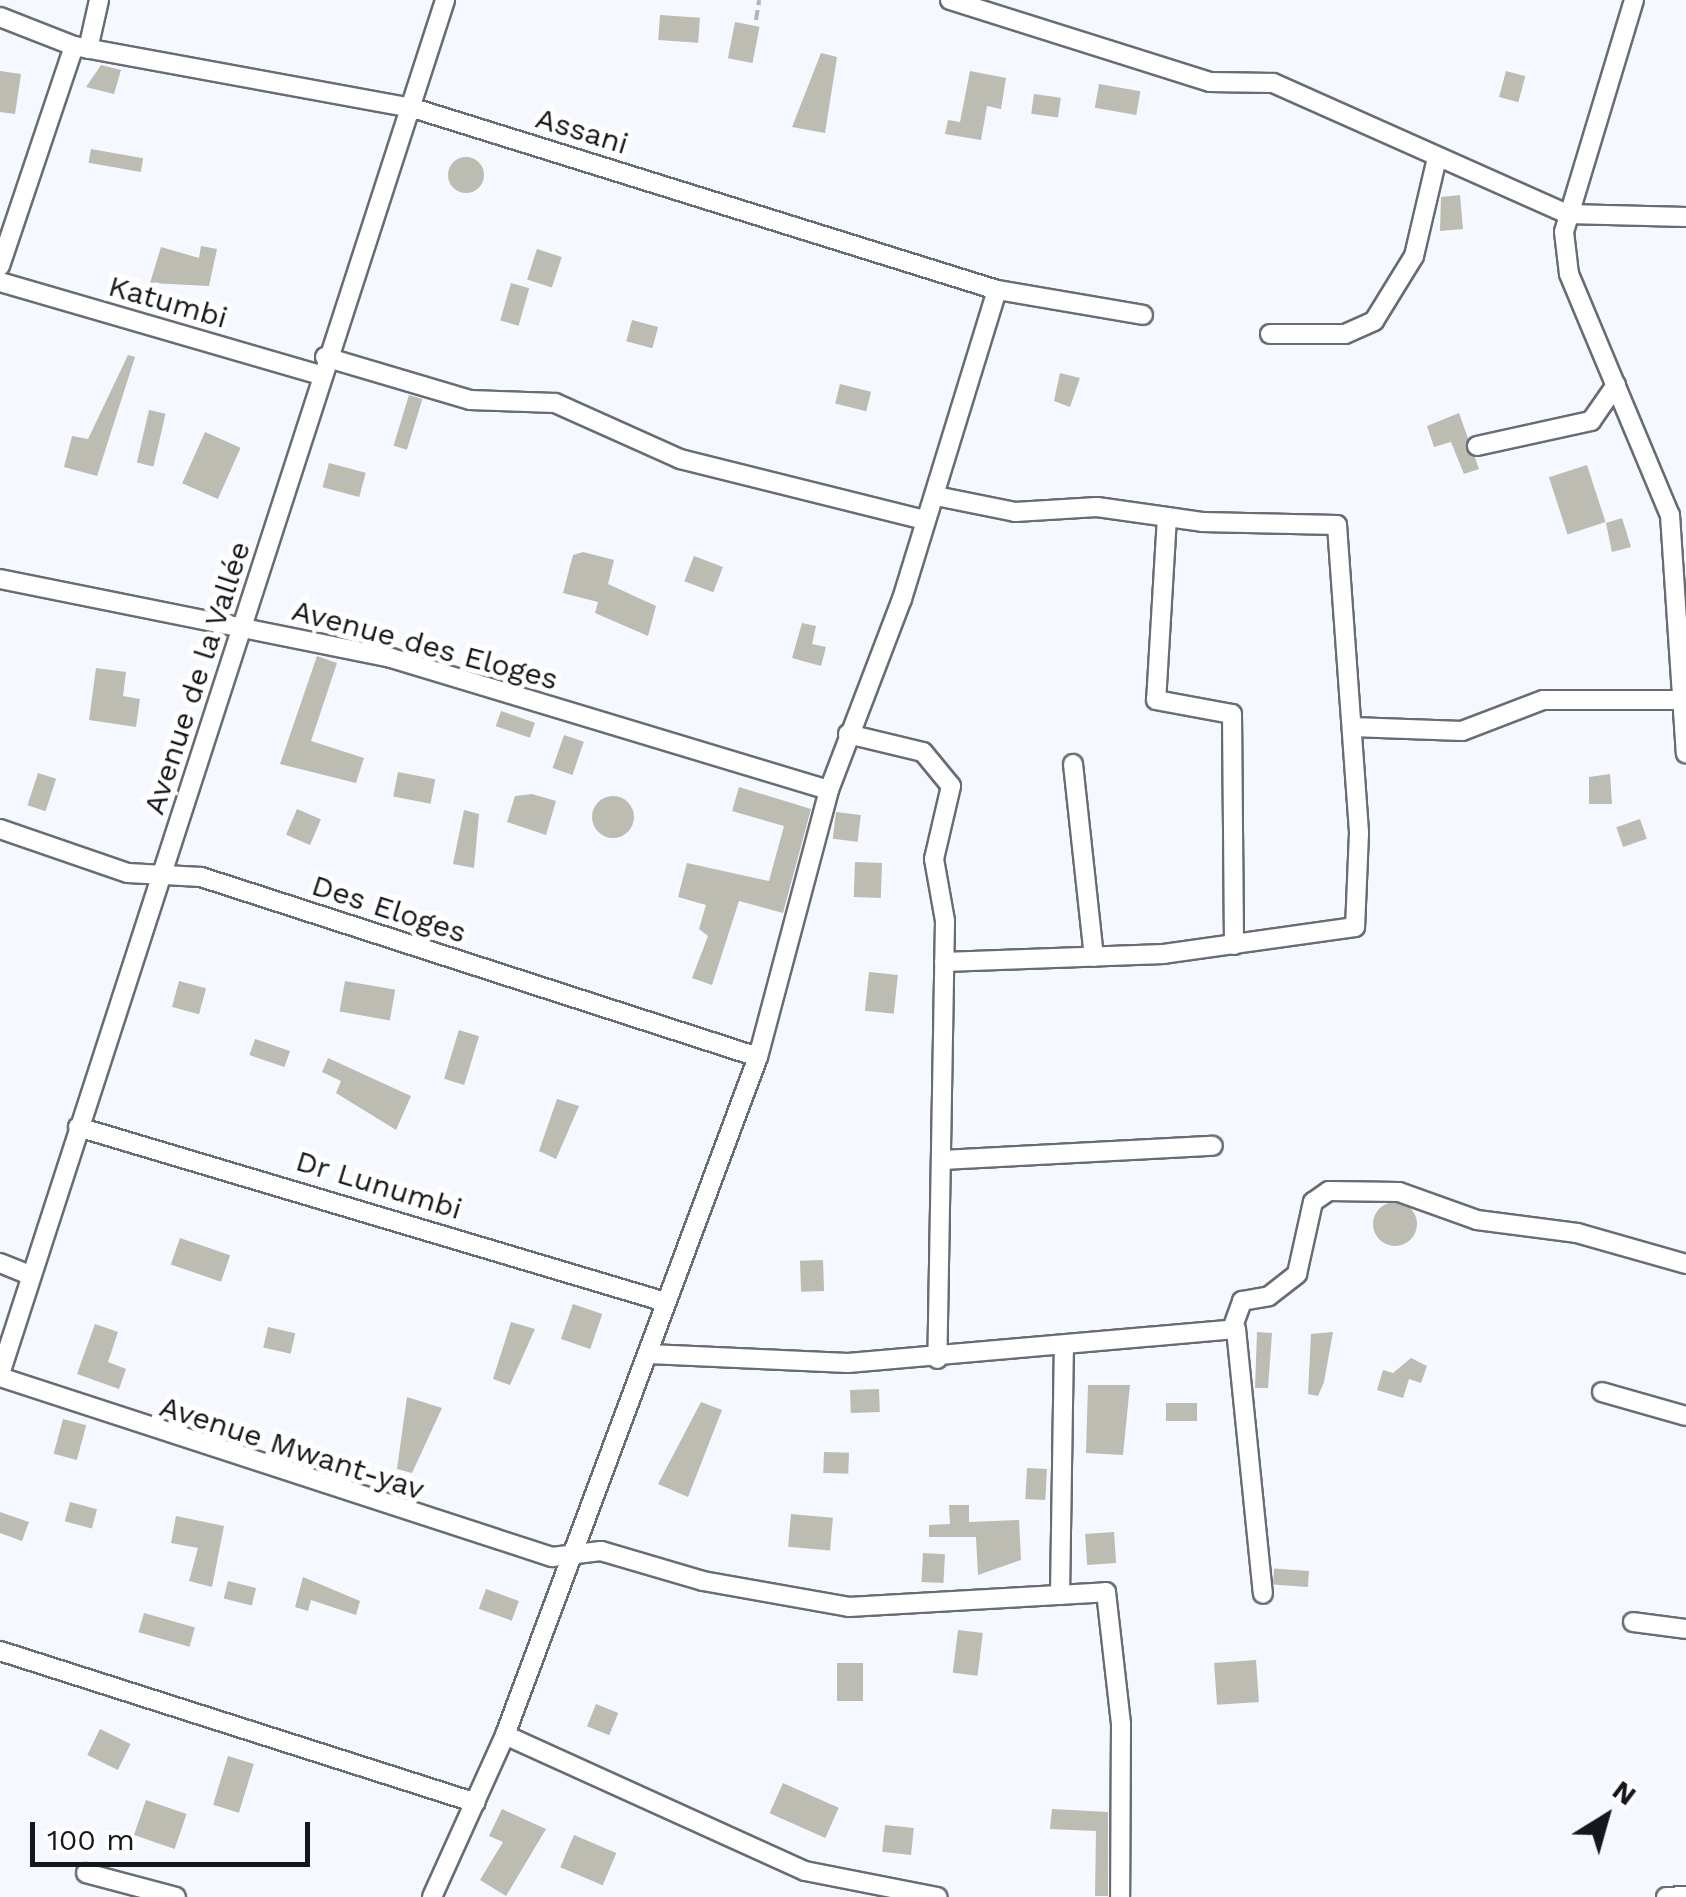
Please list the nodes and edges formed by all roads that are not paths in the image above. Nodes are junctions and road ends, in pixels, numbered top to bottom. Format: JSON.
{"nodes":[{"id":1,"x":99,"y":0,"type":"edge"},
{"id":2,"x":444,"y":0,"type":"edge"},
{"id":3,"x":950,"y":0,"type":"edge"},
{"id":4,"x":1634,"y":0,"type":"edge"},
{"id":5,"x":0,"y":17,"type":"edge"},
{"id":6,"x":81,"y":48,"type":"junction"},
{"id":7,"x":414,"y":108,"type":"junction"},
{"id":8,"x":1437,"y":158,"type":"junction"},
{"id":9,"x":1567,"y":214,"type":"junction"},
{"id":10,"x":1686,"y":217,"type":"edge"},
{"id":11,"x":0,"y":266,"type":"edge"},
{"id":12,"x":0,"y":282,"type":"edge"},
{"id":13,"x":997,"y":290,"type":"junction"},
{"id":14,"x":1144,"y":316,"type":"dead end"},
{"id":15,"x":1270,"y":334,"type":"dead end"},
{"id":16,"x":323,"y":366,"type":"junction"},
{"id":17,"x":1616,"y":384,"type":"junction"},
{"id":18,"x":1477,"y":446,"type":"dead end"},
{"id":19,"x":936,"y":496,"type":"junction"},
{"id":20,"x":1167,"y":517,"type":"junction"},
{"id":21,"x":925,"y":520,"type":"junction"},
{"id":22,"x":0,"y":579,"type":"edge"},
{"id":23,"x":246,"y":628,"type":"junction"},
{"id":24,"x":1682,"y":700,"type":"edge"},
{"id":25,"x":1352,"y":726,"type":"junction"},
{"id":26,"x":848,"y":734,"type":"junction"},
{"id":27,"x":1686,"y":754,"type":"edge"},
{"id":28,"x":1073,"y":764,"type":"dead end"},
{"id":29,"x":829,"y":790,"type":"junction"},
{"id":30,"x":0,"y":829,"type":"edge"},
{"id":31,"x":162,"y":873,"type":"junction"},
{"id":32,"x":1234,"y":945,"type":"junction"},
{"id":33,"x":1094,"y":957,"type":"junction"},
{"id":34,"x":944,"y":962,"type":"junction"},
{"id":35,"x":758,"y":1057,"type":"junction"},
{"id":36,"x":78,"y":1127,"type":"junction"},
{"id":37,"x":1213,"y":1146,"type":"dead end"},
{"id":38,"x":942,"y":1160,"type":"junction"},
{"id":39,"x":0,"y":1263,"type":"edge"},
{"id":40,"x":1686,"y":1264,"type":"edge"},
{"id":41,"x":29,"y":1275,"type":"junction"},
{"id":42,"x":662,"y":1301,"type":"junction"},
{"id":43,"x":1232,"y":1328,"type":"junction"},
{"id":44,"x":1064,"y":1350,"type":"junction"},
{"id":45,"x":649,"y":1354,"type":"junction"},
{"id":46,"x":937,"y":1360,"type":"junction"},
{"id":47,"x":0,"y":1376,"type":"edge"},
{"id":48,"x":1602,"y":1392,"type":"dead end"},
{"id":49,"x":1686,"y":1416,"type":"edge"},
{"id":50,"x":570,"y":1554,"type":"junction"},
{"id":51,"x":1264,"y":1594,"type":"dead end"},
{"id":52,"x":1060,"y":1595,"type":"junction"},
{"id":53,"x":1633,"y":1622,"type":"dead end"},
{"id":54,"x":1686,"y":1629,"type":"edge"},
{"id":55,"x":0,"y":1650,"type":"edge"},
{"id":56,"x":504,"y":1735,"type":"junction"},
{"id":57,"x":475,"y":1803,"type":"junction"},
{"id":58,"x":86,"y":1873,"type":"dead end"},
{"id":59,"x":847,"y":1891,"type":"edge"},
{"id":60,"x":1686,"y":1896,"type":"edge"},
{"id":61,"x":176,"y":1897,"type":"edge"},
{"id":62,"x":432,"y":1897,"type":"edge"},
{"id":63,"x":937,"y":1897,"type":"edge"},
{"id":64,"x":1120,"y":1897,"type":"edge"},
{"id":65,"x":1666,"y":1897,"type":"edge"}],
"edges":[{"from":1,"to":6,"type":"street"},
{"from":2,"to":7,"type":"street","name":"Avenue de la Vallée"},
{"from":3,"to":8,"type":"street"},
{"from":4,"to":9,"type":"street"},
{"from":5,"to":6,"type":"street","name":"Assani"},
{"from":6,"to":7,"type":"street","name":"Assani"},
{"from":6,"to":11,"type":"street"},
{"from":7,"to":13,"type":"street","name":"Assani"},
{"from":7,"to":16,"type":"street","name":"Avenue de la Vallée"},
{"from":8,"to":9,"type":"street"},
{"from":8,"to":15,"type":"street"},
{"from":9,"to":10,"type":"street"},
{"from":9,"to":17,"type":"street"},
{"from":12,"to":16,"type":"street","name":"Katumbi"},
{"from":13,"to":14,"type":"street","name":"Assani"},
{"from":13,"to":19,"type":"street"},
{"from":16,"to":21,"type":"street","name":"Katumbi"},
{"from":16,"to":23,"type":"street","name":"Avenue de la Vallée"},
{"from":17,"to":18,"type":"street"},
{"from":17,"to":24,"type":"street"},
{"from":19,"to":20,"type":"street"},
{"from":19,"to":21,"type":"street"},
{"from":20,"to":25,"type":"street"},
{"from":20,"to":32,"type":"street"},
{"from":21,"to":26,"type":"street"},
{"from":22,"to":23,"type":"street","name":"Avenue des Eloges"},
{"from":23,"to":29,"type":"street","name":"Avenue des Eloges"},
{"from":23,"to":31,"type":"street","name":"Avenue de la Vallée"},
{"from":24,"to":25,"type":"street"},
{"from":24,"to":27,"type":"street"},
{"from":25,"to":32,"type":"street"},
{"from":26,"to":29,"type":"street"},
{"from":26,"to":34,"type":"street"},
{"from":28,"to":33,"type":"street"},
{"from":29,"to":35,"type":"street"},
{"from":30,"to":31,"type":"street","name":"Des Eloges"},
{"from":31,"to":35,"type":"street","name":"Des Eloges"},
{"from":31,"to":36,"type":"street","name":"Avenue de la Vallée"},
{"from":32,"to":33,"type":"street"},
{"from":33,"to":34,"type":"street"},
{"from":34,"to":38,"type":"street"},
{"from":35,"to":42,"type":"street"},
{"from":36,"to":41,"type":"street","name":"Avenue de la Vallée"},
{"from":36,"to":42,"type":"street","name":"Dr Lunumbi"},
{"from":37,"to":38,"type":"street"},
{"from":38,"to":46,"type":"street"},
{"from":39,"to":41,"type":"street"},
{"from":40,"to":43,"type":"street"},
{"from":41,"to":47,"type":"street","name":"Avenue de la Vallée"},
{"from":42,"to":45,"type":"street"},
{"from":43,"to":44,"type":"street"},
{"from":43,"to":51,"type":"street"},
{"from":44,"to":46,"type":"street"},
{"from":44,"to":52,"type":"street"},
{"from":45,"to":46,"type":"street"},
{"from":45,"to":50,"type":"street"},
{"from":47,"to":50,"type":"street","name":"Avenue Mwant-yav"},
{"from":48,"to":49,"type":"street"},
{"from":50,"to":52,"type":"street","name":"Avenue Mwant-yav"},
{"from":50,"to":56,"type":"street"},
{"from":52,"to":64,"type":"street","name":"Avenue Mwant-yav"},
{"from":53,"to":54,"type":"street"},
{"from":55,"to":57,"type":"street"},
{"from":56,"to":57,"type":"street"},
{"from":56,"to":59,"type":"street"},
{"from":57,"to":62,"type":"street"},
{"from":58,"to":61,"type":"street"},
{"from":59,"to":63,"type":"street"},
{"from":60,"to":65,"type":"street"}]}
